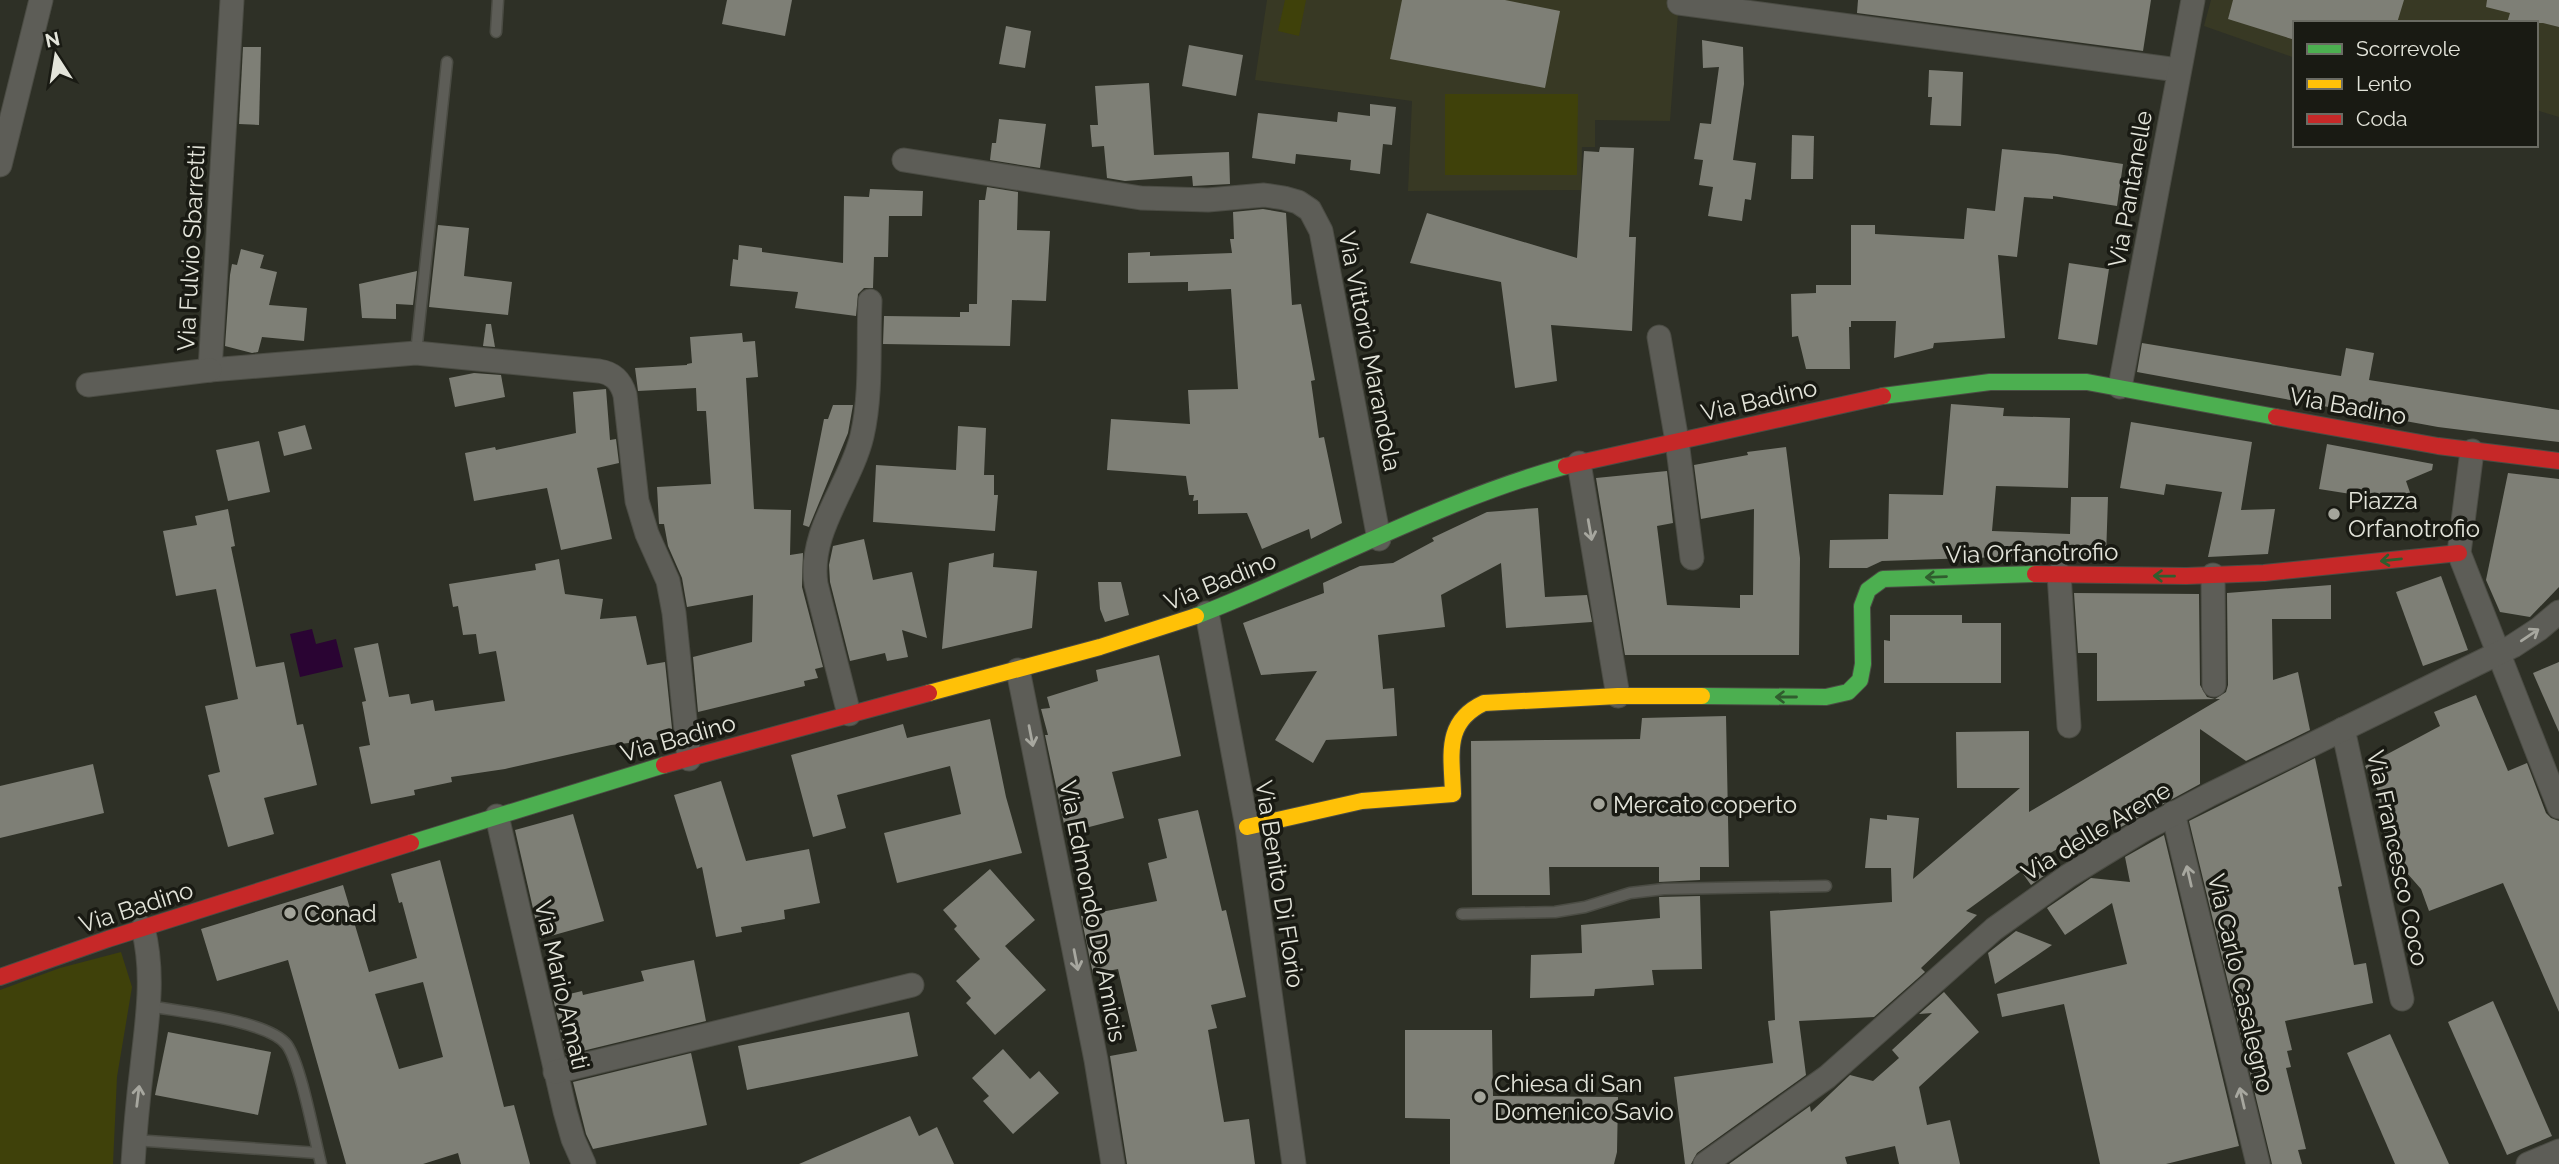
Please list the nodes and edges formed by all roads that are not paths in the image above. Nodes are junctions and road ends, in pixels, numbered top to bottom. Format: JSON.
{"nodes":[{"id":1,"x":41,"y":0,"type":"edge"},
{"id":2,"x":232,"y":0,"type":"edge"},
{"id":3,"x":498,"y":0,"type":"edge"},
{"id":4,"x":2193,"y":0,"type":"edge"},
{"id":5,"x":1679,"y":3,"type":"dead end"},
{"id":6,"x":496,"y":32,"type":"dead end"},
{"id":7,"x":447,"y":62,"type":"dead end"},
{"id":8,"x":2178,"y":70,"type":"junction"},
{"id":9,"x":904,"y":160,"type":"dead end"},
{"id":10,"x":0,"y":165,"type":"edge"},
{"id":11,"x":870,"y":301,"type":"dead end"},
{"id":12,"x":1659,"y":337,"type":"dead end"},
{"id":13,"x":416,"y":353,"type":"junction"},
{"id":14,"x":210,"y":370,"type":"junction"},
{"id":15,"x":88,"y":385,"type":"dead end"},
{"id":16,"x":2120,"y":387,"type":"junction"},
{"id":17,"x":1677,"y":441,"type":"junction"},
{"id":18,"x":2472,"y":451,"type":"junction"},
{"id":19,"x":2559,"y":461,"type":"edge"},
{"id":20,"x":1579,"y":463,"type":"junction"},
{"id":21,"x":1379,"y":539,"type":"junction"},
{"id":22,"x":2459,"y":553,"type":"junction"},
{"id":23,"x":1692,"y":558,"type":"dead end"},
{"id":24,"x":2059,"y":574,"type":"junction"},
{"id":25,"x":2213,"y":575,"type":"junction"},
{"id":26,"x":2559,"y":612,"type":"edge"},
{"id":27,"x":1206,"y":613,"type":"junction"},
{"id":28,"x":2498,"y":653,"type":"junction"},
{"id":29,"x":1018,"y":670,"type":"junction"},
{"id":30,"x":2214,"y":685,"type":"dead end"},
{"id":31,"x":1618,"y":696,"type":"junction"},
{"id":32,"x":849,"y":714,"type":"junction"},
{"id":33,"x":2069,"y":726,"type":"dead end"},
{"id":34,"x":2343,"y":729,"type":"junction"},
{"id":35,"x":688,"y":758,"type":"junction"},
{"id":36,"x":2559,"y":807,"type":"edge"},
{"id":37,"x":2174,"y":813,"type":"junction"},
{"id":38,"x":497,"y":816,"type":"junction"},
{"id":39,"x":1247,"y":827,"type":"junction"},
{"id":40,"x":1826,"y":886,"type":"dead end"},
{"id":41,"x":1462,"y":914,"type":"dead end"},
{"id":42,"x":143,"y":928,"type":"junction"},
{"id":43,"x":0,"y":977,"type":"edge"},
{"id":44,"x":912,"y":985,"type":"dead end"},
{"id":45,"x":2402,"y":999,"type":"dead end"},
{"id":46,"x":149,"y":1006,"type":"junction"},
{"id":47,"x":555,"y":1072,"type":"junction"},
{"id":48,"x":134,"y":1140,"type":"junction"},
{"id":49,"x":2559,"y":1151,"type":"edge"},
{"id":50,"x":319,"y":1159,"type":"edge"},
{"id":51,"x":133,"y":1164,"type":"edge"},
{"id":52,"x":584,"y":1164,"type":"edge"},
{"id":53,"x":1113,"y":1164,"type":"edge"},
{"id":54,"x":1294,"y":1164,"type":"edge"},
{"id":55,"x":1705,"y":1164,"type":"edge"},
{"id":56,"x":2258,"y":1164,"type":"edge"},
{"id":57,"x":2528,"y":1164,"type":"edge"}],
"edges":[{"from":1,"to":10,"type":"street"},
{"from":2,"to":14,"type":"street","name":"Via Fulvio Sbarretti"},
{"from":3,"to":6,"type":"lane"},
{"from":4,"to":8,"type":"street","name":"Via Pantanelle"},
{"from":5,"to":8,"type":"street"},
{"from":7,"to":13,"type":"lane"},
{"from":8,"to":16,"type":"street","name":"Via Pantanelle"},
{"from":9,"to":21,"type":"street","name":"Via Vittorio Marandola"},
{"from":11,"to":32,"type":"street"},
{"from":12,"to":17,"type":"street"},
{"from":13,"to":14,"type":"street","name":"Via Fulvio Sbarretti"},
{"from":13,"to":35,"type":"street","name":"Via Fulvio Sbarretti"},
{"from":14,"to":15,"type":"street"},
{"from":16,"to":17,"type":"street","name":"Via Badino"},
{"from":16,"to":18,"type":"street","name":"Via Badino"},
{"from":17,"to":20,"type":"street","name":"Via Badino"},
{"from":17,"to":23,"type":"street"},
{"from":18,"to":19,"type":"street","name":"Via Badino"},
{"from":18,"to":22,"type":"street"},
{"from":20,"to":21,"type":"street","name":"Via Badino"},
{"from":20,"to":31,"type":"street","one_way":true},
{"from":21,"to":27,"type":"street","name":"Via Badino"},
{"from":22,"to":25,"type":"street","name":"Via Orfanotrofio","one_way":true},
{"from":22,"to":28,"type":"street"},
{"from":25,"to":24,"type":"street","name":"Via Orfanotrofio","one_way":true},
{"from":24,"to":31,"type":"street","name":"Via Orfanotrofio","one_way":true},
{"from":24,"to":33,"type":"street"},
{"from":25,"to":30,"type":"street"},
{"from":28,"to":26,"type":"street","name":"Via delle Arene","one_way":true},
{"from":27,"to":29,"type":"street","name":"Via Badino"},
{"from":27,"to":39,"type":"street","name":"Via Benito Di Florio"},
{"from":28,"to":34,"type":"street","name":"Via delle Arene"},
{"from":28,"to":36,"type":"street"},
{"from":29,"to":32,"type":"street","name":"Via Badino"},
{"from":29,"to":53,"type":"street","name":"Via Edmondo De Amicis","one_way":true},
{"from":31,"to":39,"type":"street"},
{"from":32,"to":35,"type":"street","name":"Via Badino"},
{"from":34,"to":37,"type":"street","name":"Via delle Arene"},
{"from":34,"to":45,"type":"street","name":"Via Francesco Coco"},
{"from":35,"to":38,"type":"street","name":"Via Badino"},
{"from":37,"to":55,"type":"street","name":"Via delle Arene"},
{"from":56,"to":37,"type":"street","name":"Via Carlo Casalegno","one_way":true},
{"from":38,"to":42,"type":"street","name":"Via Badino"},
{"from":38,"to":47,"type":"street","name":"Via Mario Amati"},
{"from":39,"to":54,"type":"street","name":"Via Benito Di Florio"},
{"from":40,"to":41,"type":"lane"},
{"from":42,"to":43,"type":"street","name":"Via Badino"},
{"from":42,"to":46,"type":"street"},
{"from":44,"to":47,"type":"street"},
{"from":48,"to":46,"type":"street","one_way":true},
{"from":46,"to":50,"type":"lane"},
{"from":47,"to":52,"type":"street","name":"Via Mario Amati"},
{"from":48,"to":50,"type":"lane"},
{"from":48,"to":51,"type":"street"},
{"from":49,"to":57,"type":"street"}]}
